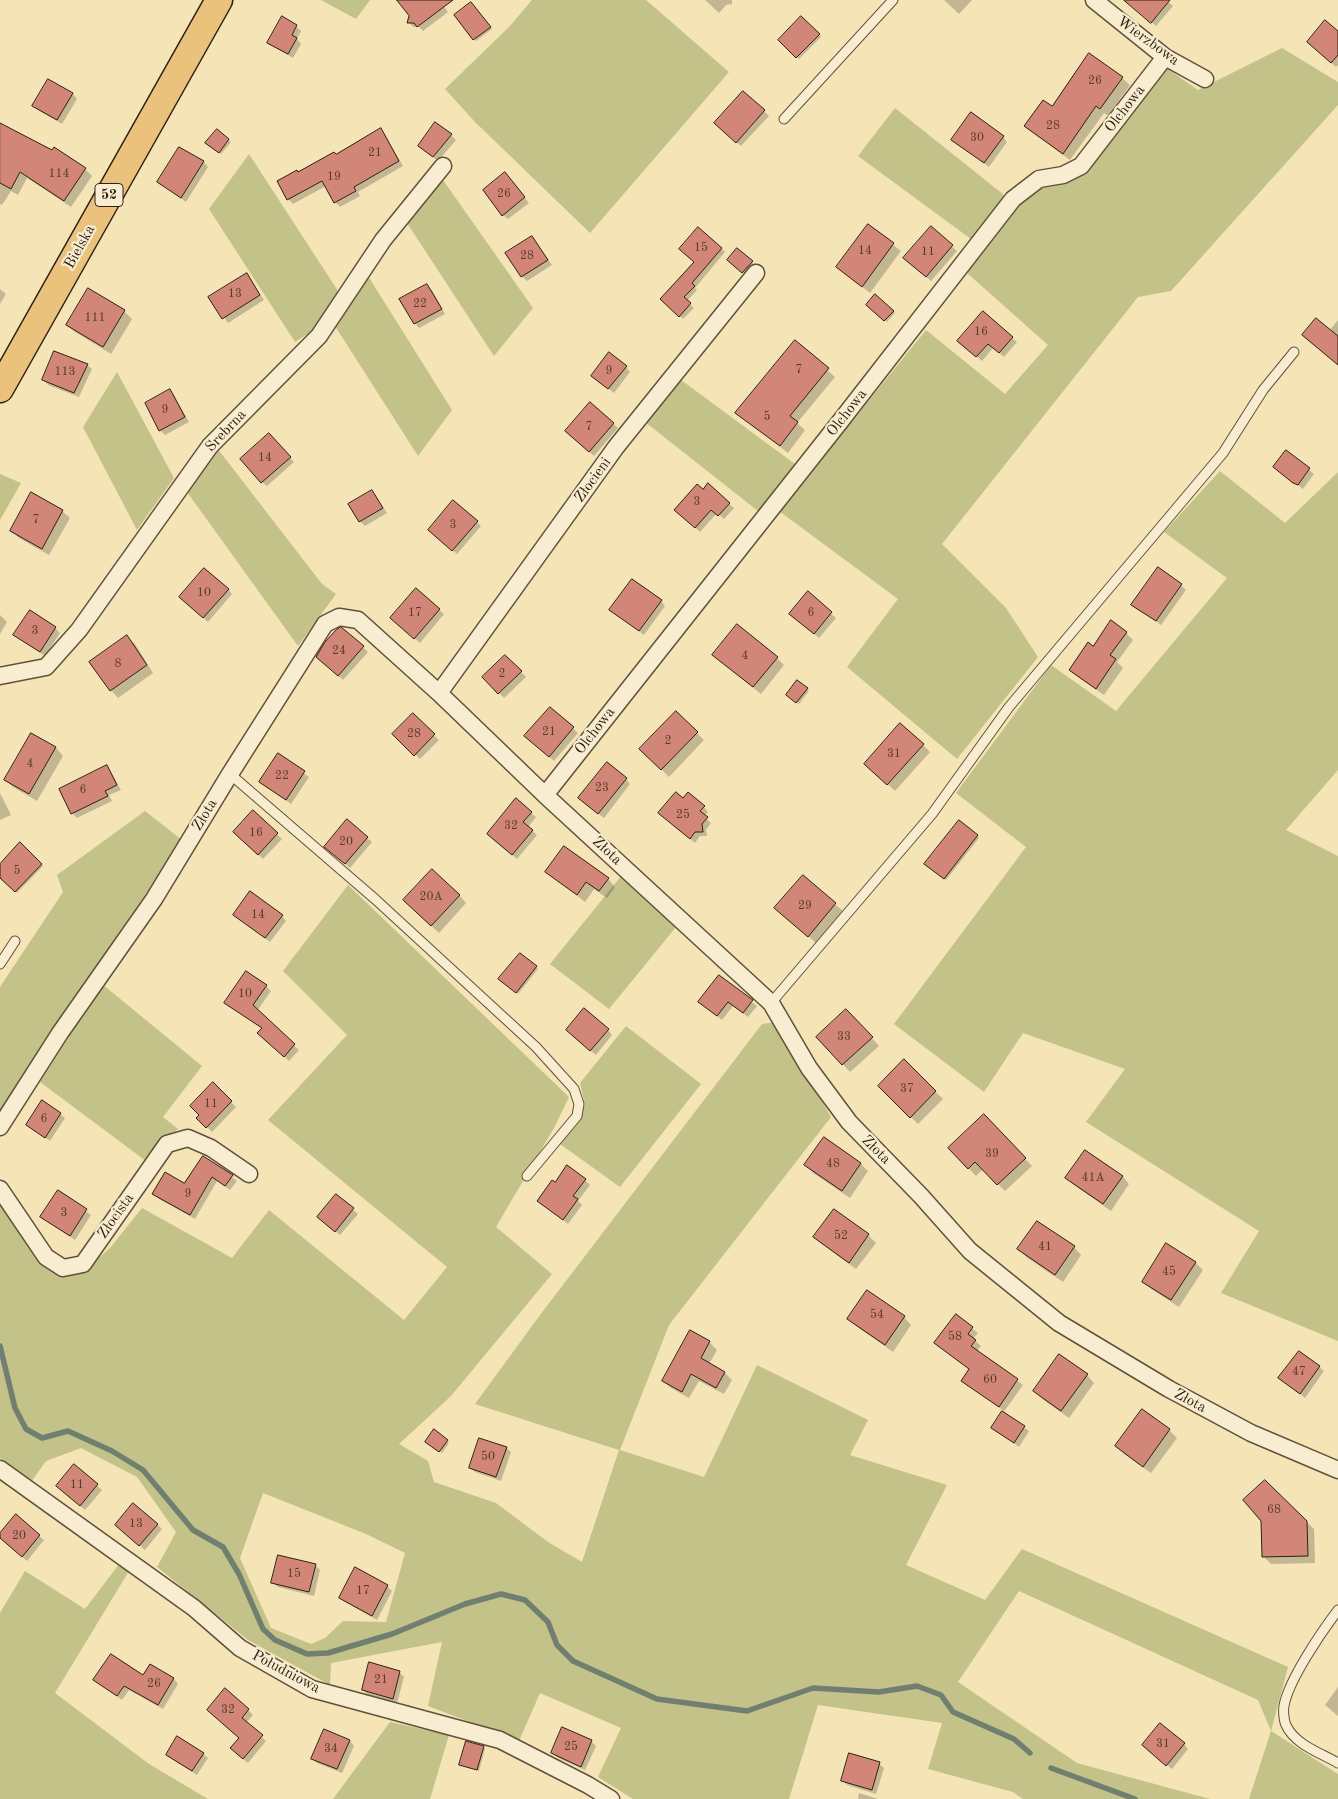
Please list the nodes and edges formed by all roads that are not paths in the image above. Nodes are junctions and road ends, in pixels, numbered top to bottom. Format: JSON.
{"nodes":[{"id":1,"x":219,"y":0,"type":"edge"},
{"id":2,"x":893,"y":0,"type":"edge"},
{"id":3,"x":1094,"y":0,"type":"edge"},
{"id":4,"x":1165,"y":57,"type":"junction"},
{"id":5,"x":1205,"y":78,"type":"dead end"},
{"id":6,"x":784,"y":119,"type":"dead end"},
{"id":7,"x":443,"y":166,"type":"dead end"},
{"id":8,"x":756,"y":273,"type":"dead end"},
{"id":9,"x":1294,"y":352,"type":"dead end"},
{"id":10,"x":0,"y":389,"type":"edge"},
{"id":11,"x":0,"y":676,"type":"edge"},
{"id":12,"x":439,"y":693,"type":"junction"},
{"id":13,"x":230,"y":774,"type":"junction"},
{"id":14,"x":545,"y":795,"type":"junction"},
{"id":15,"x":15,"y":941,"type":"dead end"},
{"id":16,"x":0,"y":964,"type":"edge"},
{"id":17,"x":771,"y":1003,"type":"junction"},
{"id":18,"x":0,"y":1127,"type":"edge"},
{"id":19,"x":249,"y":1174,"type":"dead end"},
{"id":20,"x":527,"y":1176,"type":"dead end"},
{"id":21,"x":0,"y":1189,"type":"edge"},
{"id":22,"x":0,"y":1469,"type":"edge"},
{"id":23,"x":1338,"y":1470,"type":"edge"},
{"id":24,"x":1338,"y":1610,"type":"edge"},
{"id":25,"x":1338,"y":1763,"type":"edge"},
{"id":26,"x":611,"y":1799,"type":"edge"}],
"edges":[{"from":1,"to":10,"type":"main road","name":"Bielska","number":"52"},
{"from":2,"to":6,"type":"lane"},
{"from":3,"to":4,"type":"street","name":"Wierzbowa"},
{"from":4,"to":5,"type":"street","name":"Wierzbowa"},
{"from":4,"to":14,"type":"street","name":"Olchowa"},
{"from":7,"to":11,"type":"street","name":"Srebrna"},
{"from":8,"to":12,"type":"street","name":"Złocieni"},
{"from":9,"to":17,"type":"lane"},
{"from":12,"to":13,"type":"street","name":"Złota"},
{"from":12,"to":14,"type":"street","name":"Złota"},
{"from":13,"to":18,"type":"street","name":"Złota"},
{"from":13,"to":20,"type":"lane"},
{"from":14,"to":17,"type":"street","name":"Złota"},
{"from":15,"to":16,"type":"lane"},
{"from":17,"to":23,"type":"street","name":"Złota"},
{"from":19,"to":21,"type":"street","name":"Złocista"},
{"from":22,"to":26,"type":"street","name":"Południowa"},
{"from":24,"to":25,"type":"lane"}]}
